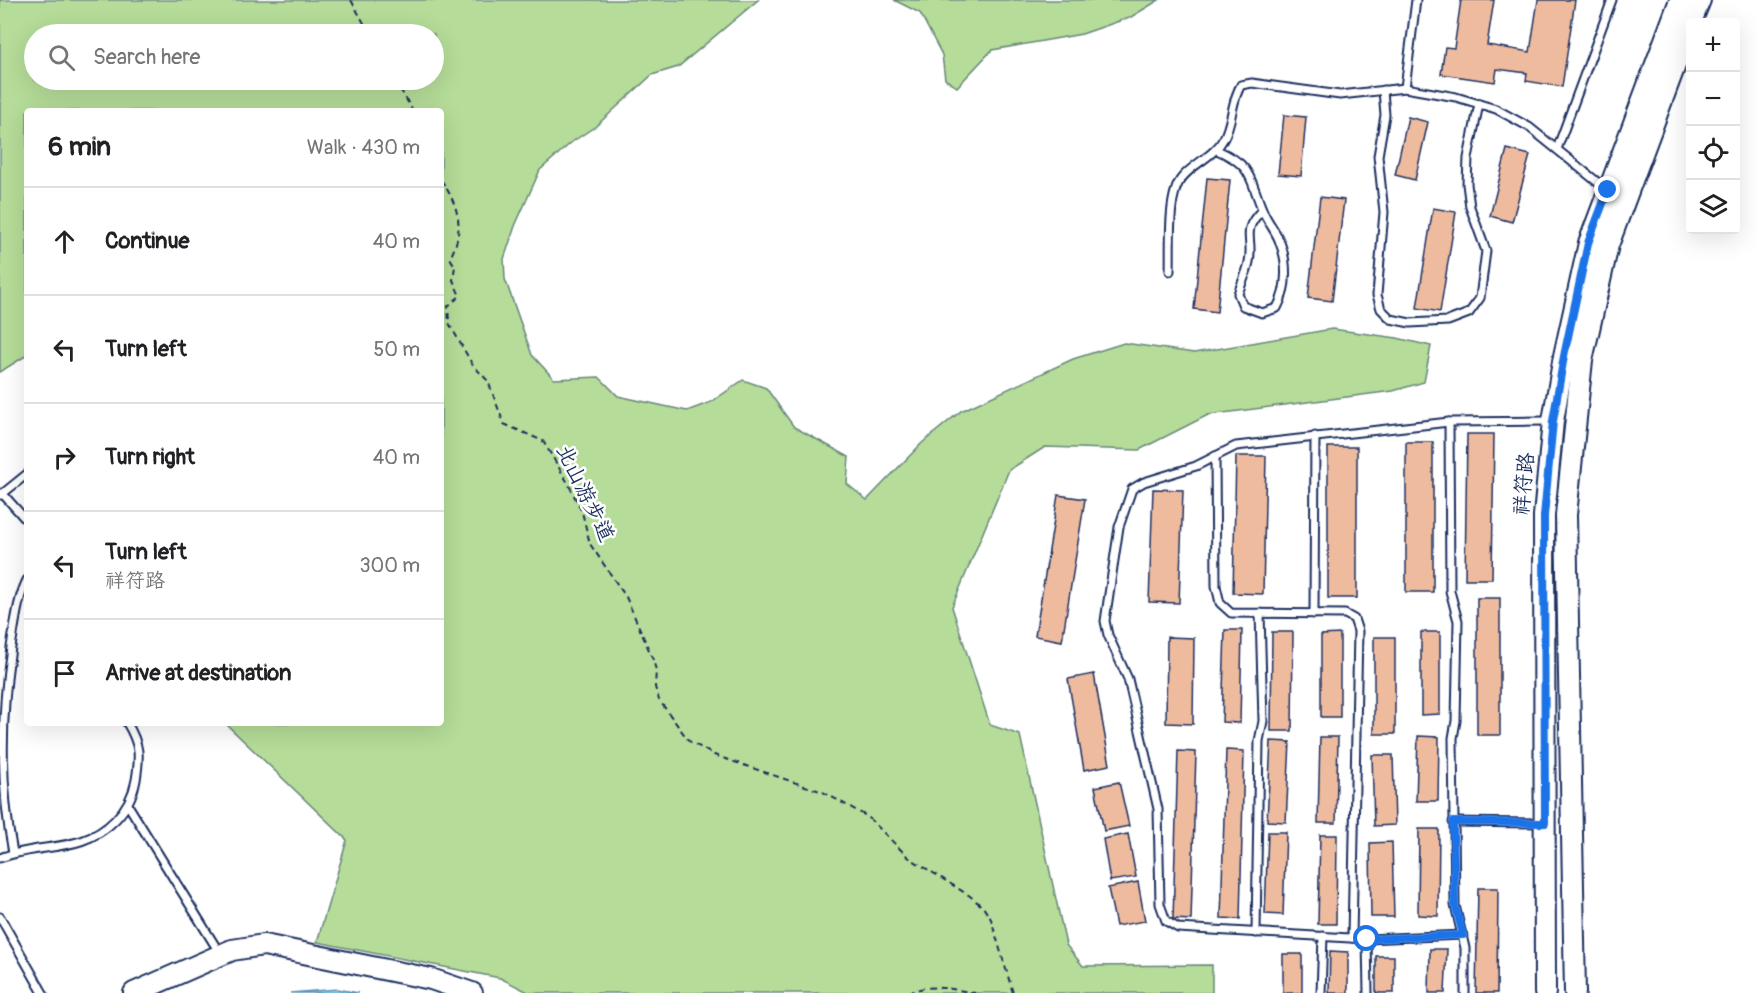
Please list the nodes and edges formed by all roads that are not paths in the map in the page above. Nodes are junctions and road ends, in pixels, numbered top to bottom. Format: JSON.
{"nodes":[{"id":1,"x":1416,"y":0,"type":"edge"},
{"id":2,"x":1612,"y":0,"type":"edge"},
{"id":3,"x":1680,"y":0,"type":"edge"},
{"id":4,"x":1700,"y":0,"type":"edge"},
{"id":5,"x":1693,"y":18,"type":"edge"},
{"id":6,"x":1686,"y":37,"type":"edge"},
{"id":7,"x":1404,"y":88,"type":"junction"},
{"id":8,"x":1383,"y":90,"type":"junction"},
{"id":9,"x":1479,"y":104,"type":"junction"},
{"id":10,"x":1217,"y":150,"type":"junction"},
{"id":11,"x":1557,"y":150,"type":"junction"},
{"id":12,"x":1608,"y":190,"type":"junction"},
{"id":13,"x":1262,"y":210,"type":"junction"},
{"id":14,"x":1170,"y":271,"type":"dead end"},
{"id":15,"x":1553,"y":421,"type":"junction"},
{"id":16,"x":1449,"y":422,"type":"junction"},
{"id":17,"x":1315,"y":436,"type":"junction"},
{"id":18,"x":1215,"y":456,"type":"junction"},
{"id":19,"x":24,"y":476,"type":"edge"},
{"id":20,"x":1,"y":494,"type":"edge"},
{"id":21,"x":24,"y":518,"type":"edge"},
{"id":22,"x":24,"y":592,"type":"edge"},
{"id":23,"x":1260,"y":613,"type":"junction"},
{"id":24,"x":1314,"y":614,"type":"junction"},
{"id":25,"x":128,"y":726,"type":"edge"},
{"id":26,"x":128,"y":805,"type":"junction"},
{"id":27,"x":1453,"y":822,"type":"junction"},
{"id":28,"x":1545,"y":823,"type":"junction"},
{"id":29,"x":13,"y":853,"type":"junction"},
{"id":30,"x":0,"y":858,"type":"edge"},
{"id":31,"x":0,"y":917,"type":"edge"},
{"id":32,"x":1256,"y":933,"type":"junction"},
{"id":33,"x":1463,"y":935,"type":"junction"},
{"id":34,"x":1323,"y":936,"type":"junction"},
{"id":35,"x":1352,"y":938,"type":"junction"},
{"id":36,"x":1367,"y":939,"type":"junction"},
{"id":37,"x":220,"y":955,"type":"junction"},
{"id":38,"x":43,"y":993,"type":"edge"},
{"id":39,"x":134,"y":993,"type":"edge"},
{"id":40,"x":472,"y":993,"type":"edge"},
{"id":41,"x":1321,"y":993,"type":"edge"},
{"id":42,"x":1368,"y":993,"type":"edge"},
{"id":43,"x":1465,"y":993,"type":"edge"},
{"id":44,"x":1545,"y":993,"type":"edge"},
{"id":45,"x":1575,"y":993,"type":"edge"}],
"edges":[{"from":1,"to":7,"type":"lane"},
{"from":2,"to":11,"type":"lane"},
{"from":3,"to":12,"type":"main road","name":"祥符路"},
{"from":4,"to":5,"type":"main road"},
{"from":6,"to":45,"type":"main road"},
{"from":7,"to":8,"type":"lane"},
{"from":7,"to":9,"type":"lane"},
{"from":8,"to":9,"type":"lane"},
{"from":8,"to":10,"type":"lane"},
{"from":9,"to":11,"type":"lane"},
{"from":10,"to":13,"type":"lane"},
{"from":10,"to":14,"type":"lane"},
{"from":11,"to":12,"type":"lane"},
{"from":12,"to":15,"type":"main road","name":"祥符路"},
{"from":13,"to":13,"type":"lane"},
{"from":15,"to":16,"type":"lane"},
{"from":15,"to":28,"type":"main road","name":"祥符路"},
{"from":16,"to":17,"type":"lane"},
{"from":16,"to":27,"type":"lane"},
{"from":17,"to":18,"type":"lane"},
{"from":17,"to":24,"type":"lane"},
{"from":18,"to":23,"type":"lane"},
{"from":18,"to":32,"type":"lane"},
{"from":19,"to":20,"type":"lane"},
{"from":20,"to":21,"type":"lane"},
{"from":22,"to":29,"type":"lane"},
{"from":23,"to":24,"type":"lane"},
{"from":23,"to":32,"type":"lane"},
{"from":24,"to":35,"type":"lane"},
{"from":25,"to":26,"type":"lane"},
{"from":26,"to":29,"type":"lane"},
{"from":26,"to":37,"type":"lane"},
{"from":27,"to":28,"type":"lane"},
{"from":27,"to":33,"type":"lane"},
{"from":28,"to":44,"type":"main road","name":"祥符路"},
{"from":29,"to":30,"type":"lane"},
{"from":31,"to":38,"type":"lane"},
{"from":32,"to":34,"type":"lane"},
{"from":33,"to":36,"type":"lane"},
{"from":33,"to":43,"type":"lane"},
{"from":34,"to":35,"type":"lane"},
{"from":34,"to":41,"type":"lane"},
{"from":35,"to":36,"type":"lane"},
{"from":36,"to":42,"type":"lane"},
{"from":37,"to":39,"type":"main road"},
{"from":37,"to":40,"type":"main road"}]}
